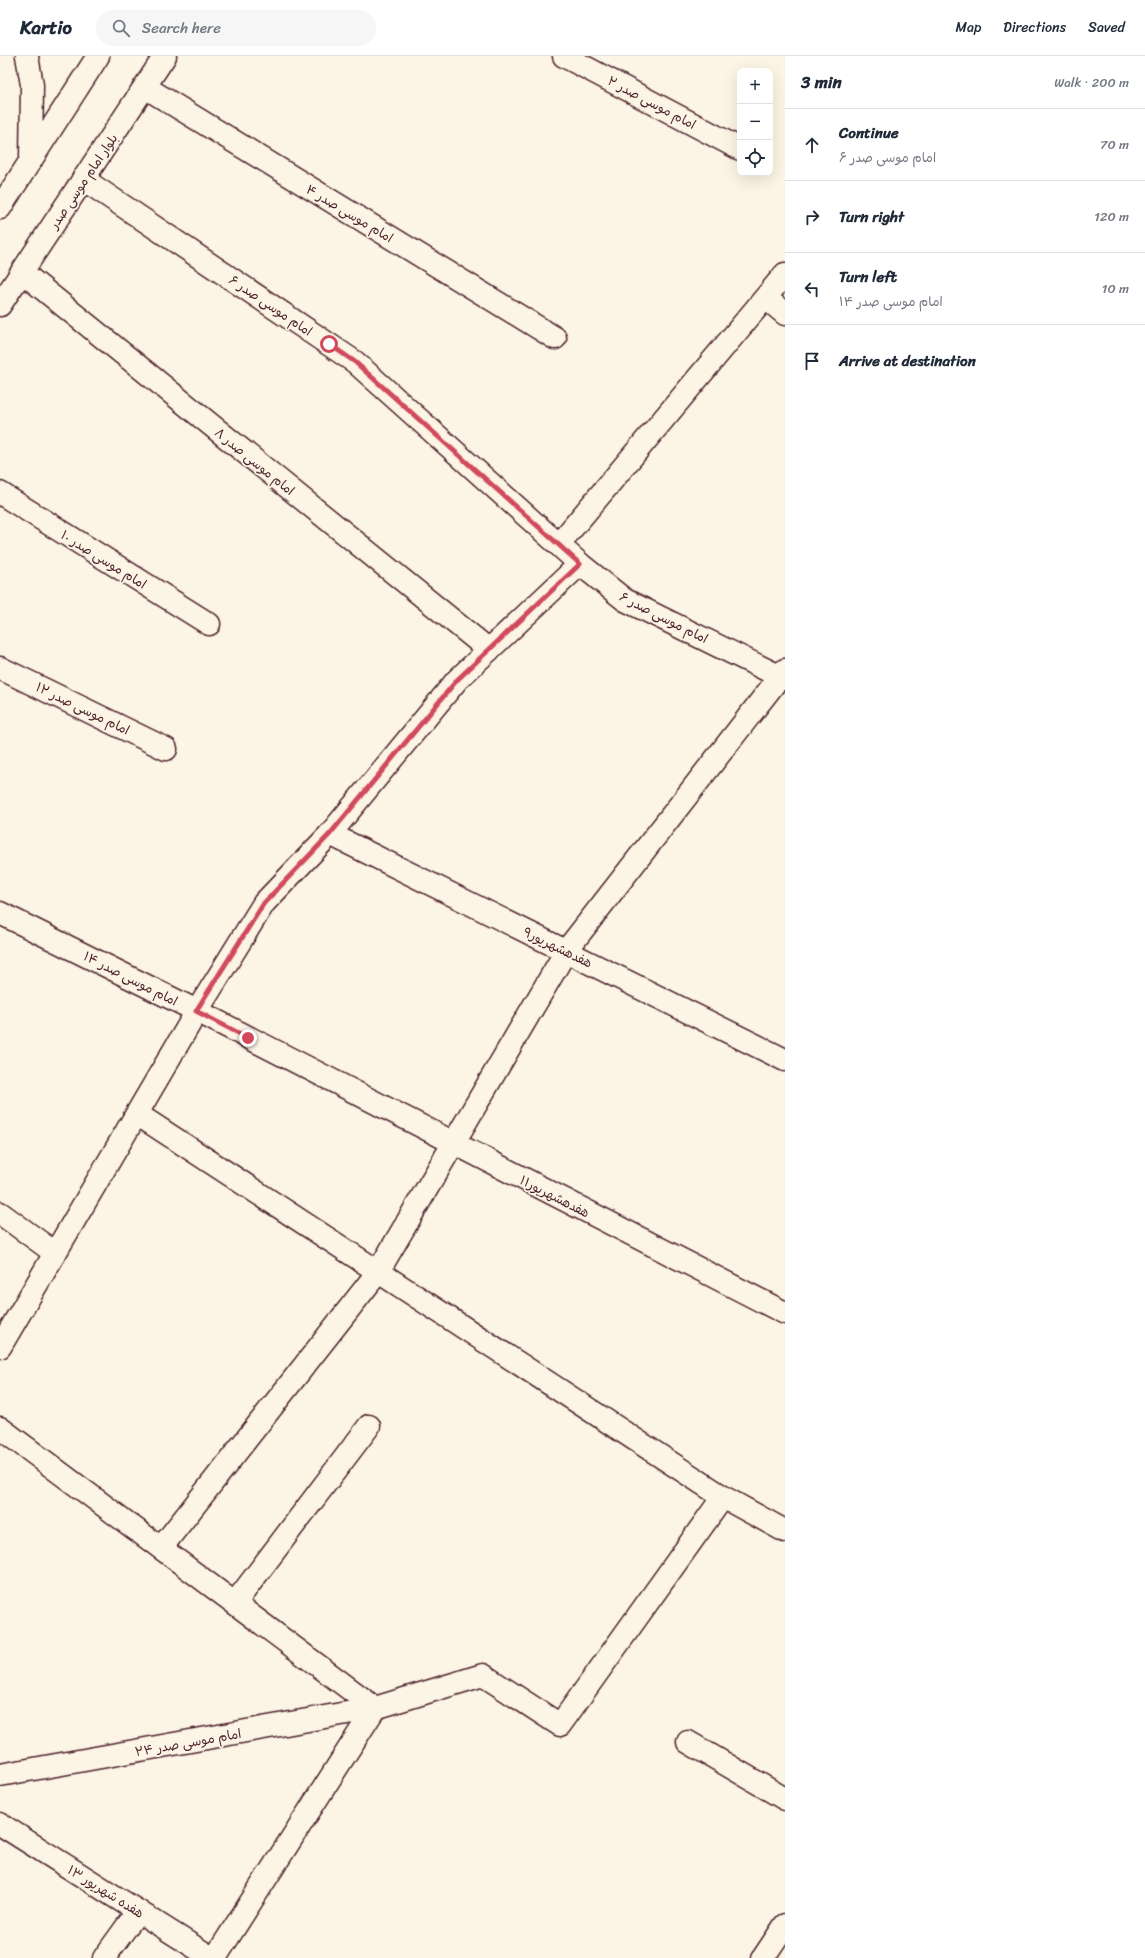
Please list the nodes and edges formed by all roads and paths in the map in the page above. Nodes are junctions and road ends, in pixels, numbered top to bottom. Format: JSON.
{"nodes":[{"id":1,"x":28,"y":56,"type":"edge"},
{"id":2,"x":98,"y":56,"type":"edge"},
{"id":3,"x":165,"y":56,"type":"edge"},
{"id":4,"x":564,"y":56,"type":"edge"},
{"id":5,"x":145,"y":87,"type":"junction"},
{"id":6,"x":737,"y":147,"type":"edge"},
{"id":7,"x":31,"y":160,"type":"junction"},
{"id":8,"x":83,"y":179,"type":"junction"},
{"id":9,"x":0,"y":208,"type":"edge"},
{"id":10,"x":22,"y":272,"type":"junction"},
{"id":11,"x":785,"y":274,"type":"edge"},
{"id":12,"x":766,"y":298,"type":"junction"},
{"id":13,"x":0,"y":305,"type":"edge"},
{"id":14,"x":785,"y":314,"type":"edge"},
{"id":15,"x":556,"y":338,"type":"dead end"},
{"id":16,"x":0,"y":494,"type":"edge"},
{"id":17,"x":559,"y":544,"type":"junction"},
{"id":18,"x":580,"y":564,"type":"junction"},
{"id":19,"x":209,"y":624,"type":"dead end"},
{"id":20,"x":489,"y":650,"type":"junction"},
{"id":21,"x":0,"y":668,"type":"edge"},
{"id":22,"x":783,"y":675,"type":"edge"},
{"id":23,"x":166,"y":749,"type":"dead end"},
{"id":24,"x":330,"y":834,"type":"junction"},
{"id":25,"x":0,"y":913,"type":"edge"},
{"id":26,"x":566,"y":951,"type":"junction"},
{"id":27,"x":196,"y":1011,"type":"junction"},
{"id":28,"x":785,"y":1060,"type":"edge"},
{"id":29,"x":325,"y":1078,"type":"joint"},
{"id":30,"x":137,"y":1114,"type":"junction"},
{"id":31,"x":453,"y":1144,"type":"junction"},
{"id":32,"x":0,"y":1213,"type":"edge"},
{"id":33,"x":55,"y":1253,"type":"junction"},
{"id":34,"x":378,"y":1272,"type":"junction"},
{"id":35,"x":785,"y":1313,"type":"edge"},
{"id":36,"x":0,"y":1347,"type":"edge"},
{"id":37,"x":369,"y":1426,"type":"dead end"},
{"id":38,"x":0,"y":1428,"type":"edge"},
{"id":39,"x":723,"y":1496,"type":"junction"},
{"id":40,"x":785,"y":1531,"type":"edge"},
{"id":41,"x":161,"y":1548,"type":"junction"},
{"id":42,"x":235,"y":1603,"type":"junction"},
{"id":43,"x":375,"y":1708,"type":"junction"},
{"id":44,"x":688,"y":1742,"type":"dead end"},
{"id":45,"x":0,"y":1775,"type":"edge"},
{"id":46,"x":785,"y":1799,"type":"edge"},
{"id":47,"x":0,"y":1824,"type":"edge"},
{"id":48,"x":138,"y":1911,"type":"junction"},
{"id":49,"x":785,"y":1925,"type":"edge"},
{"id":50,"x":104,"y":1958,"type":"edge"},
{"id":51,"x":212,"y":1958,"type":"edge"},
{"id":52,"x":215,"y":1958,"type":"edge"},
{"id":53,"x":763,"y":1958,"type":"edge"}],
"edges":[{"from":1,"to":7,"type":"street"},
{"from":2,"to":7,"type":"street"},
{"from":3,"to":5,"type":"street","name":"بلوار امام موسی صدر"},
{"from":4,"to":6,"type":"street","name":"امام موسی صدر ۲"},
{"from":5,"to":8,"type":"street","name":"بلوار امام موسی صدر"},
{"from":5,"to":15,"type":"street","name":"امام موسی صدر ۴"},
{"from":7,"to":9,"type":"street"},
{"from":8,"to":10,"type":"street","name":"بلوار امام موسی صدر"},
{"from":8,"to":17,"type":"street","name":"امام موسی صدر ۶"},
{"from":10,"to":13,"type":"street","name":"بلوار امام موسی صدر"},
{"from":10,"to":20,"type":"street","name":"امام موسی صدر ۸"},
{"from":11,"to":12,"type":"street"},
{"from":12,"to":14,"type":"street"},
{"from":12,"to":17,"type":"street"},
{"from":16,"to":19,"type":"street","name":"امام موسی صدر ۱۰"},
{"from":17,"to":18,"type":"street","name":"امام موسی صدر ۶"},
{"from":18,"to":20,"type":"street"},
{"from":18,"to":22,"type":"street","name":"امام موسی صدر ۶"},
{"from":20,"to":24,"type":"street"},
{"from":21,"to":23,"type":"street","name":"امام موسی صدر ۱۲"},
{"from":22,"to":26,"type":"street"},
{"from":24,"to":26,"type":"street","name":"هفدهشهریور۹"},
{"from":24,"to":27,"type":"street"},
{"from":25,"to":27,"type":"street","name":"امام موسی صدر ۱۴"},
{"from":26,"to":28,"type":"street","name":"هفدهشهریور۹"},
{"from":26,"to":31,"type":"street"},
{"from":27,"to":29,"type":"street","name":"امام موسی صدر ۱۴"},
{"from":27,"to":30,"type":"street"},
{"from":29,"to":31,"type":"street","name":"هفدهشهریور۱۱"},
{"from":30,"to":33,"type":"street"},
{"from":30,"to":34,"type":"street"},
{"from":31,"to":34,"type":"street"},
{"from":31,"to":35,"type":"street","name":"هفدهشهریور۱۱"},
{"from":32,"to":33,"type":"street"},
{"from":33,"to":36,"type":"street"},
{"from":34,"to":39,"type":"street"},
{"from":34,"to":41,"type":"street"},
{"from":37,"to":42,"type":"street"},
{"from":38,"to":41,"type":"street"},
{"from":39,"to":40,"type":"street"},
{"from":39,"to":43,"type":"street","name":"امام موسی صدر ۲۴"},
{"from":41,"to":42,"type":"street"},
{"from":42,"to":43,"type":"street"},
{"from":43,"to":45,"type":"street","name":"امام موسی صدر ۲۴"},
{"from":43,"to":52,"type":"street"},
{"from":44,"to":46,"type":"street"},
{"from":47,"to":48,"type":"street","name":"هفده شهریور ۱۳"},
{"from":48,"to":50,"type":"street"},
{"from":48,"to":51,"type":"street","name":"هفده شهریور ۱۳"},
{"from":49,"to":53,"type":"street"}]}
